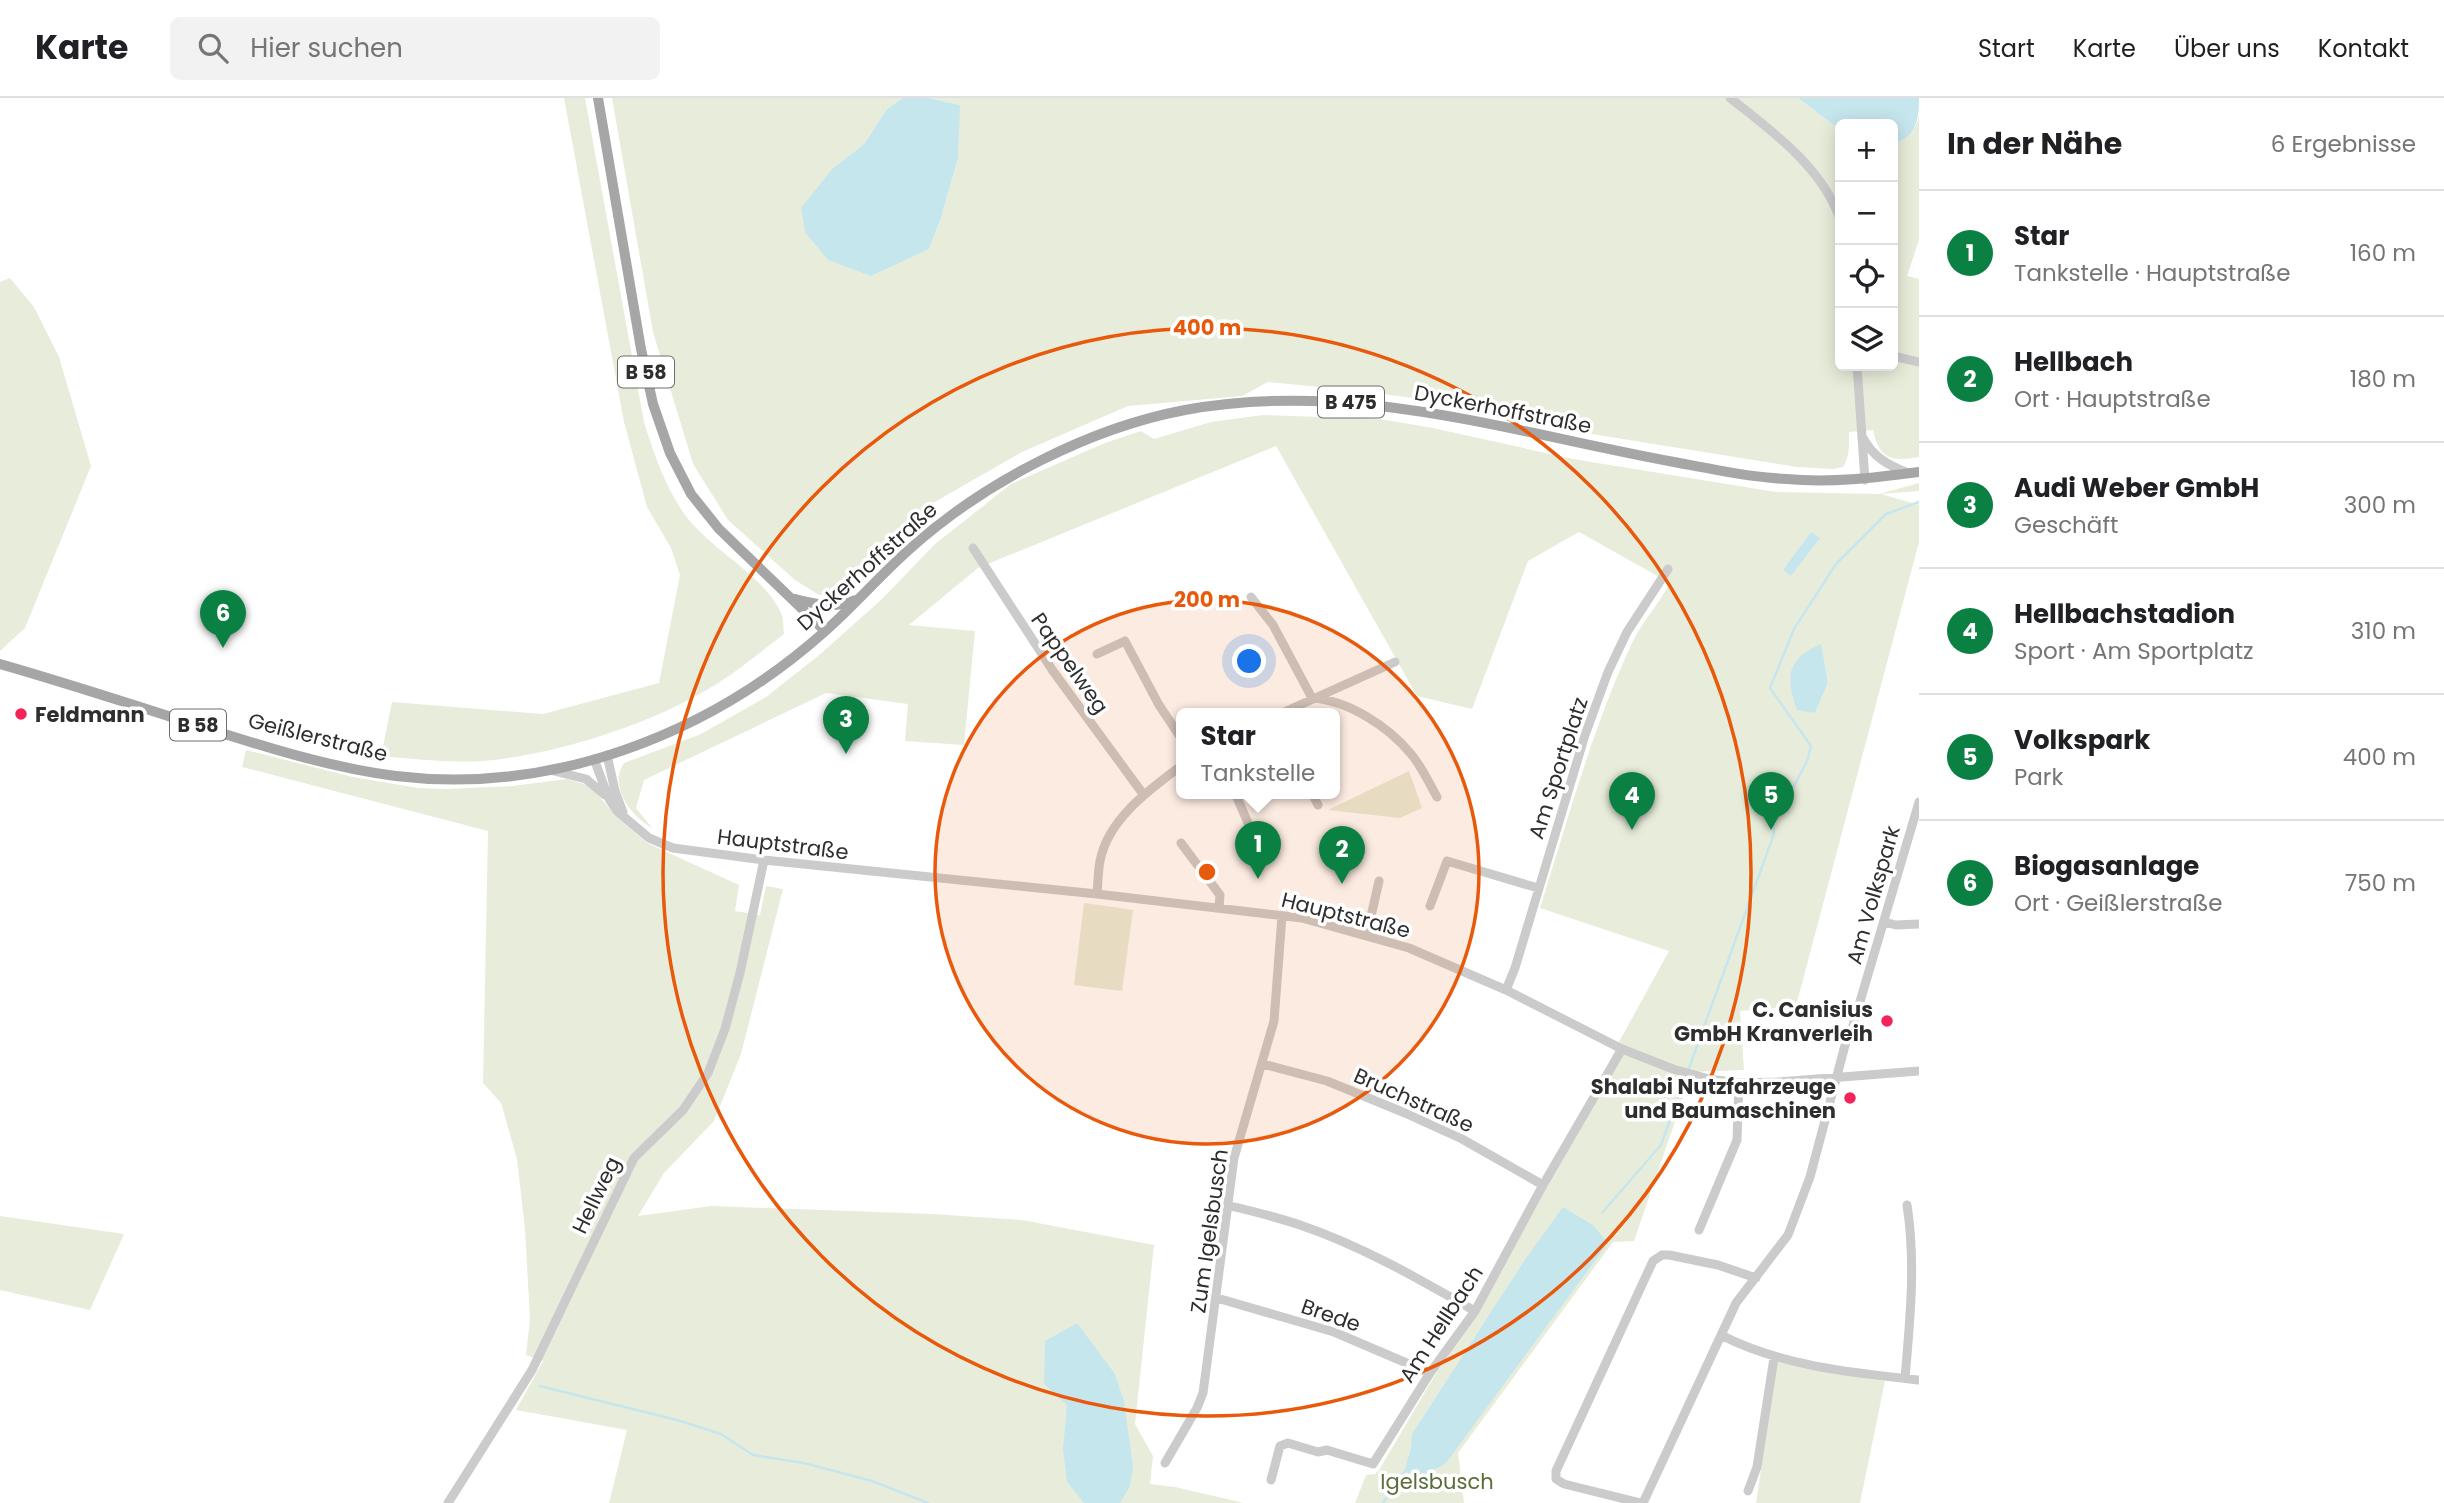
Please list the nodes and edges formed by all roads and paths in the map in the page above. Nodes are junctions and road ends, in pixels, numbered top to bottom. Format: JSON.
{"nodes":[{"id":1,"x":598,"y":98,"type":"edge"},
{"id":2,"x":1730,"y":98,"type":"edge"},
{"id":3,"x":1835,"y":207,"type":"edge"},
{"id":4,"x":1898,"y":357,"type":"edge"},
{"id":5,"x":1919,"y":362,"type":"edge"},
{"id":6,"x":1857,"y":371,"type":"edge"},
{"id":7,"x":1862,"y":437,"type":"junction"},
{"id":8,"x":1914,"y":473,"type":"edge"},
{"id":9,"x":1865,"y":480,"type":"junction"},
{"id":10,"x":973,"y":548,"type":"dead end"},
{"id":11,"x":1668,"y":569,"type":"dead end"},
{"id":12,"x":1251,"y":597,"type":"dead end"},
{"id":13,"x":860,"y":598,"type":"junction"},
{"id":14,"x":794,"y":599,"type":"junction"},
{"id":15,"x":825,"y":631,"type":"junction"},
{"id":16,"x":1097,"y":654,"type":"dead end"},
{"id":17,"x":1395,"y":662,"type":"dead end"},
{"id":18,"x":0,"y":664,"type":"edge"},
{"id":19,"x":1312,"y":698,"type":"junction"},
{"id":20,"x":1292,"y":708,"type":"edge"},
{"id":21,"x":1176,"y":731,"type":"edge"},
{"id":22,"x":607,"y":755,"type":"junction"},
{"id":23,"x":594,"y":759,"type":"junction"},
{"id":24,"x":550,"y":770,"type":"junction"},
{"id":25,"x":1176,"y":770,"type":"edge"},
{"id":26,"x":1143,"y":794,"type":"junction"},
{"id":27,"x":1437,"y":797,"type":"dead end"},
{"id":28,"x":609,"y":799,"type":"junction"},
{"id":29,"x":1238,"y":799,"type":"edge"},
{"id":30,"x":1315,"y":799,"type":"edge"},
{"id":31,"x":1919,"y":802,"type":"edge"},
{"id":32,"x":1318,"y":805,"type":"dead end"},
{"id":33,"x":625,"y":817,"type":"junction"},
{"id":34,"x":1248,"y":823,"type":"dead end"},
{"id":35,"x":1181,"y":843,"type":"dead end"},
{"id":36,"x":764,"y":860,"type":"junction"},
{"id":37,"x":1379,"y":881,"type":"dead end"},
{"id":38,"x":1538,"y":888,"type":"junction"},
{"id":39,"x":1097,"y":894,"type":"junction"},
{"id":40,"x":1430,"y":906,"type":"dead end"},
{"id":41,"x":1219,"y":907,"type":"junction"},
{"id":42,"x":1282,"y":916,"type":"junction"},
{"id":43,"x":1884,"y":922,"type":"junction"},
{"id":44,"x":1919,"y":924,"type":"edge"},
{"id":45,"x":1367,"y":934,"type":"junction"},
{"id":46,"x":1506,"y":990,"type":"junction"},
{"id":47,"x":1622,"y":1049,"type":"junction"},
{"id":48,"x":1263,"y":1064,"type":"junction"},
{"id":49,"x":1919,"y":1071,"type":"edge"},
{"id":50,"x":1837,"y":1077,"type":"junction"},
{"id":51,"x":1739,"y":1083,"type":"junction"},
{"id":52,"x":1543,"y":1185,"type":"junction"},
{"id":53,"x":1227,"y":1205,"type":"junction"},
{"id":54,"x":1907,"y":1205,"type":"dead end"},
{"id":55,"x":1699,"y":1230,"type":"dead end"},
{"id":56,"x":1756,"y":1278,"type":"junction"},
{"id":57,"x":1217,"y":1298,"type":"junction"},
{"id":58,"x":1475,"y":1311,"type":"junction"},
{"id":59,"x":1721,"y":1335,"type":"junction"},
{"id":60,"x":1774,"y":1358,"type":"junction"},
{"id":61,"x":1430,"y":1373,"type":"junction"},
{"id":62,"x":1905,"y":1378,"type":"junction"},
{"id":63,"x":1919,"y":1380,"type":"edge"},
{"id":64,"x":1165,"y":1463,"type":"dead end"},
{"id":65,"x":1271,"y":1480,"type":"dead end"},
{"id":66,"x":1748,"y":1491,"type":"dead end"},
{"id":67,"x":448,"y":1503,"type":"edge"},
{"id":68,"x":1642,"y":1503,"type":"edge"}],
"edges":[{"from":1,"to":14,"type":"main road","number":"B 58"},
{"from":2,"to":3,"type":"street"},
{"from":4,"to":5,"type":"street"},
{"from":6,"to":7,"type":"street"},
{"from":7,"to":8,"type":"street"},
{"from":7,"to":9,"type":"street"},
{"from":8,"to":9,"type":"main road","name":"Dyckerhoffstraße","number":"B 475"},
{"from":9,"to":13,"type":"main road","name":"Dyckerhoffstraße","number":"B 475"},
{"from":10,"to":26,"type":"street","name":"Pappelweg"},
{"from":11,"to":38,"type":"street","name":"Am Sportplatz"},
{"from":12,"to":19,"type":"street"},
{"from":13,"to":14,"type":"main road"},
{"from":13,"to":15,"type":"main road","name":"Dyckerhoffstraße","number":"B 475"},
{"from":14,"to":15,"type":"main road","number":"B 58"},
{"from":15,"to":22,"type":"main road","name":"Dyckerhoffstraße","number":"B 58"},
{"from":16,"to":21,"type":"street"},
{"from":17,"to":19,"type":"street"},
{"from":18,"to":24,"type":"main road","name":"Geißlerstraße","number":"B 58"},
{"from":19,"to":20,"type":"street"},
{"from":19,"to":27,"type":"street"},
{"from":22,"to":23,"type":"main road","name":"Dyckerhoffstraße","number":"B 58"},
{"from":22,"to":33,"type":"street"},
{"from":23,"to":24,"type":"main road","name":"Geißlerstraße","number":"B 58"},
{"from":23,"to":28,"type":"street","name":"Hauptstraße"},
{"from":24,"to":28,"type":"street"},
{"from":25,"to":26,"type":"street"},
{"from":26,"to":39,"type":"street"},
{"from":28,"to":33,"type":"street","name":"Hauptstraße"},
{"from":29,"to":34,"type":"street"},
{"from":30,"to":32,"type":"street"},
{"from":31,"to":43,"type":"street","name":"Am Volkspark"},
{"from":33,"to":36,"type":"street","name":"Hauptstraße"},
{"from":35,"to":41,"type":"street"},
{"from":36,"to":39,"type":"street","name":"Hauptstraße"},
{"from":36,"to":67,"type":"street","name":"Hellweg"},
{"from":37,"to":45,"type":"street"},
{"from":38,"to":40,"type":"street"},
{"from":38,"to":46,"type":"street","name":"Am Sportplatz"},
{"from":39,"to":41,"type":"street","name":"Hauptstraße"},
{"from":41,"to":42,"type":"street","name":"Hauptstraße"},
{"from":42,"to":45,"type":"street","name":"Hauptstraße"},
{"from":42,"to":48,"type":"street","name":"Zum Igelsbusch"},
{"from":43,"to":44,"type":"street"},
{"from":43,"to":50,"type":"street","name":"Am Volkspark"},
{"from":45,"to":46,"type":"street","name":"Hauptstraße"},
{"from":46,"to":47,"type":"street","name":"Hauptstraße"},
{"from":47,"to":51,"type":"street","name":"Hauptstraße"},
{"from":47,"to":52,"type":"street","name":"Am Hellbach"},
{"from":48,"to":52,"type":"street","name":"Bruchstraße"},
{"from":48,"to":53,"type":"street","name":"Zum Igelsbusch"},
{"from":49,"to":50,"type":"street","name":"Hauptstraße"},
{"from":50,"to":51,"type":"street","name":"Hauptstraße"},
{"from":50,"to":56,"type":"street","name":"Am Volkspark"},
{"from":51,"to":55,"type":"street"},
{"from":52,"to":58,"type":"street","name":"Am Hellbach"},
{"from":53,"to":57,"type":"street","name":"Zum Igelsbusch"},
{"from":53,"to":58,"type":"street"},
{"from":54,"to":62,"type":"street"},
{"from":56,"to":59,"type":"street","name":"Am Volkspark"},
{"from":56,"to":68,"type":"street"},
{"from":57,"to":61,"type":"street","name":"Brede"},
{"from":57,"to":64,"type":"street","name":"Zum Igelsbusch"},
{"from":58,"to":61,"type":"street","name":"Am Hellbach"},
{"from":59,"to":60,"type":"street"},
{"from":59,"to":68,"type":"street","name":"Am Volkspark"},
{"from":60,"to":62,"type":"street"},
{"from":60,"to":66,"type":"street"},
{"from":61,"to":65,"type":"street","name":"Am Hellbach"},
{"from":62,"to":63,"type":"street"}]}
